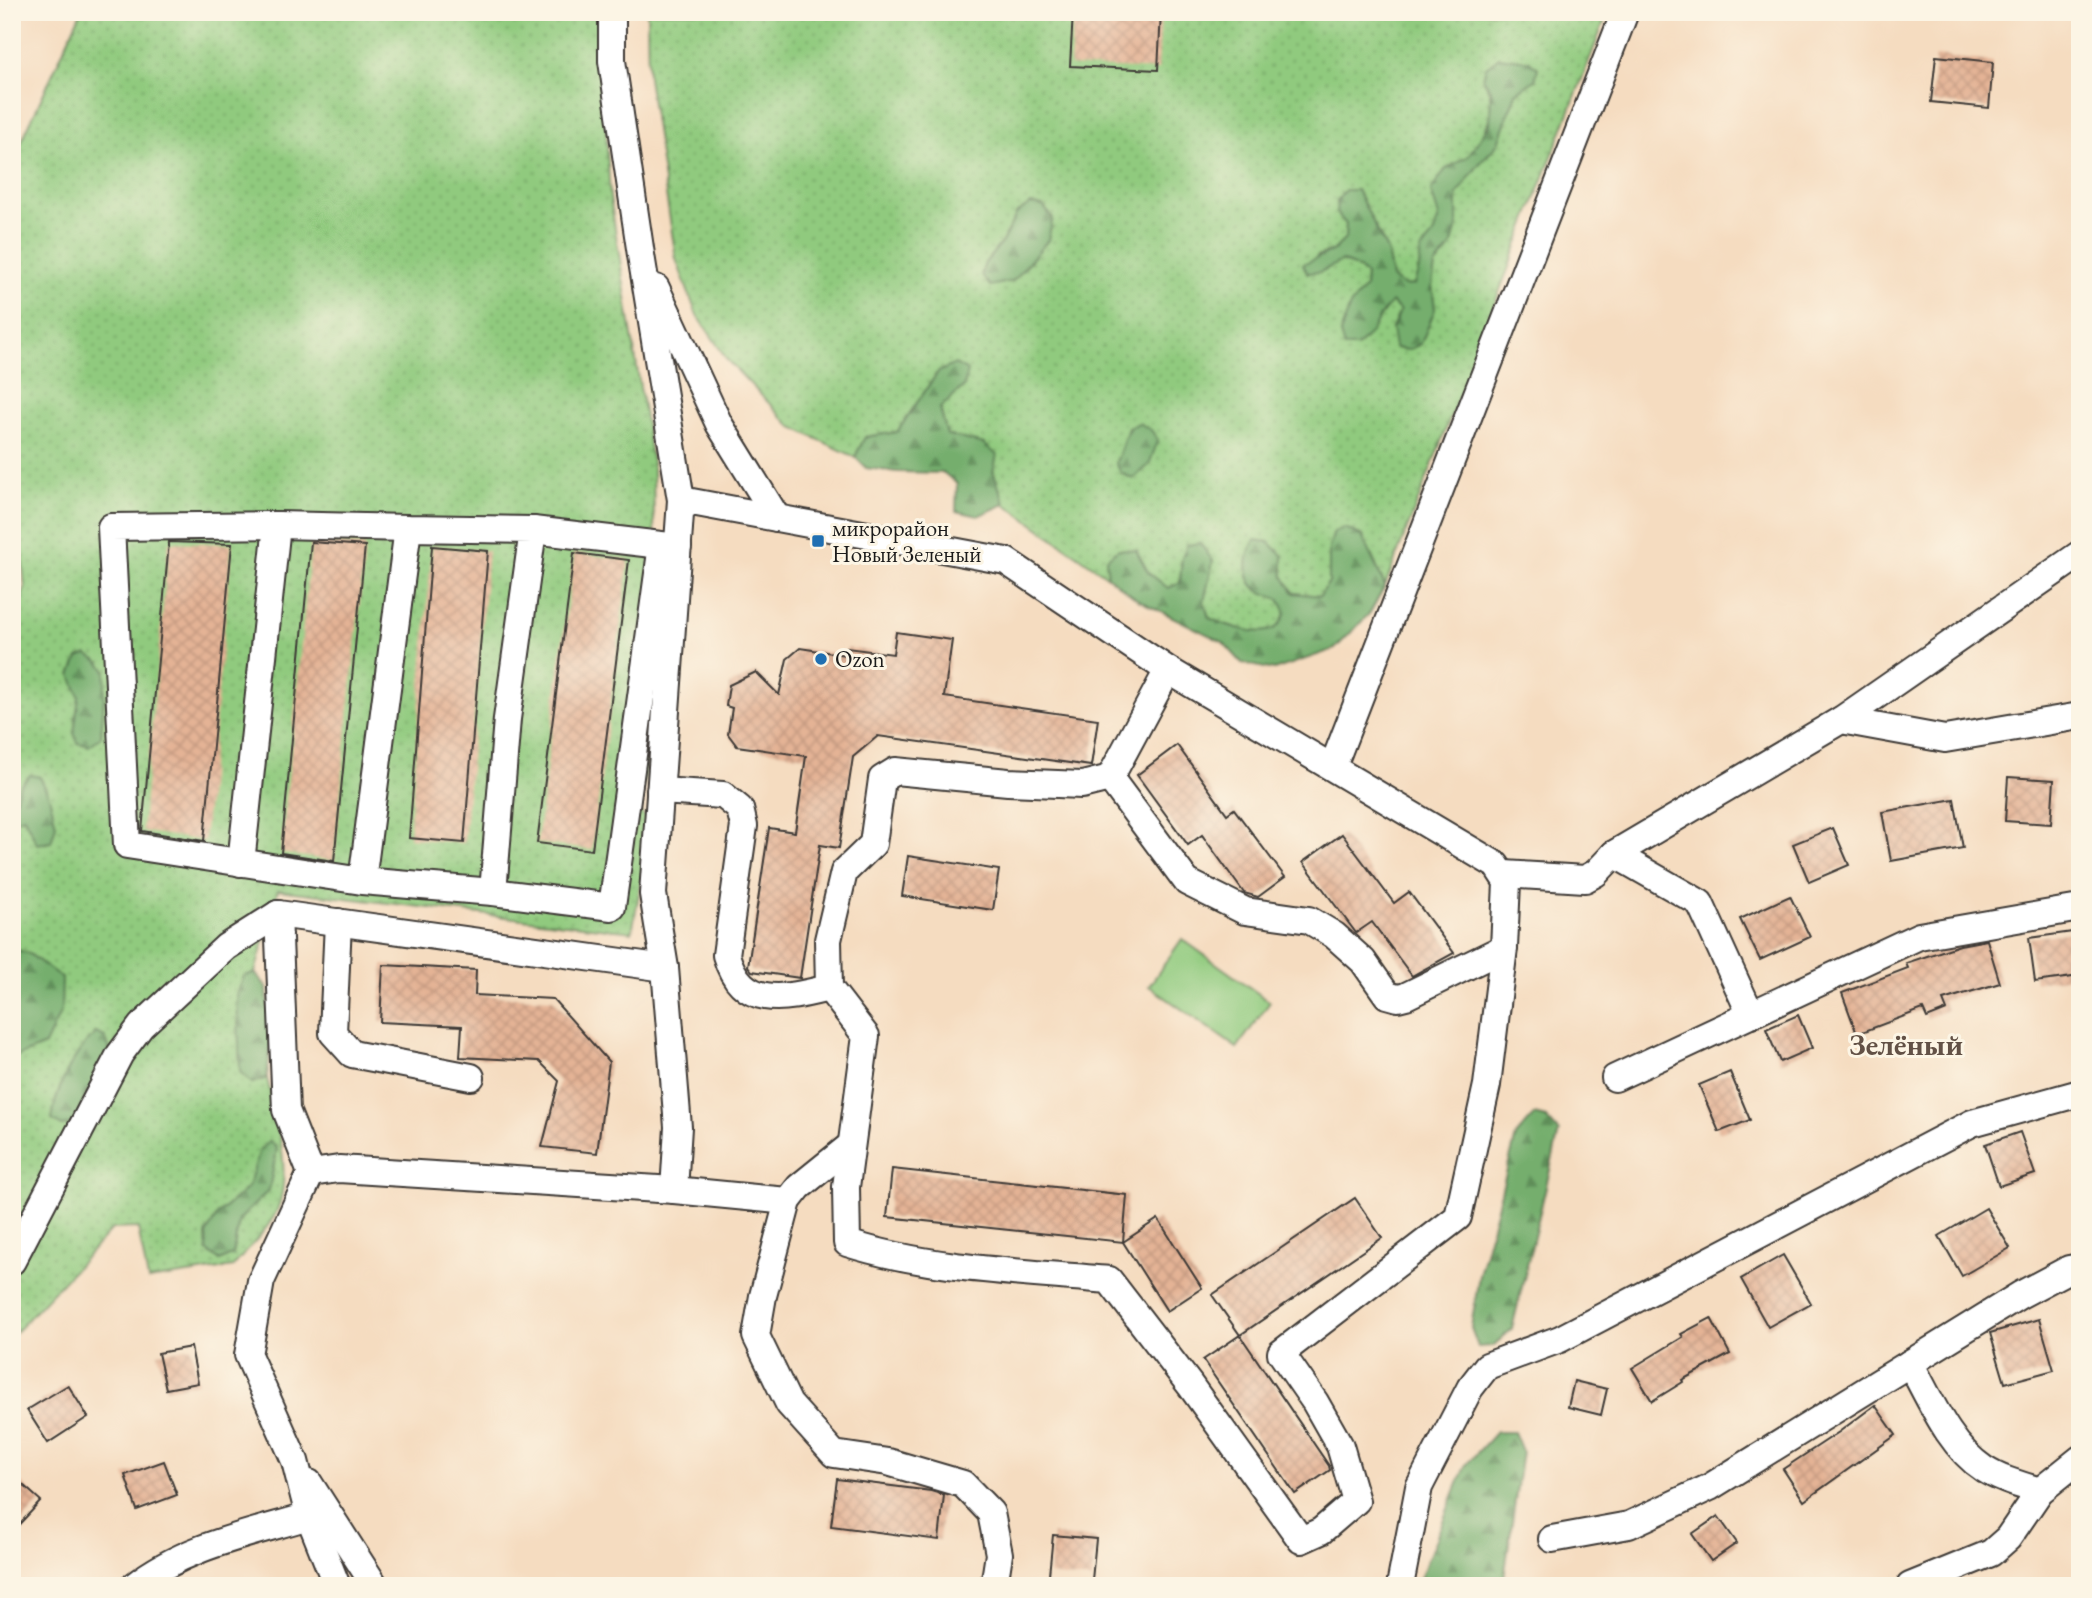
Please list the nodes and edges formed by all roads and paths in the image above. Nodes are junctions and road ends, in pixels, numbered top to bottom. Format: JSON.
{"nodes":[{"id":1,"x":612,"y":12,"type":"edge"},
{"id":2,"x":1625,"y":12,"type":"edge"},
{"id":3,"x":640,"y":255,"type":"junction"},
{"id":4,"x":681,"y":500,"type":"junction"},
{"id":5,"x":777,"y":518,"type":"junction"},
{"id":6,"x":277,"y":525,"type":"junction"},
{"id":7,"x":408,"y":528,"type":"junction"},
{"id":8,"x":533,"y":530,"type":"junction"},
{"id":9,"x":670,"y":546,"type":"junction"},
{"id":10,"x":2080,"y":554,"type":"edge"},
{"id":11,"x":1168,"y":670,"type":"junction"},
{"id":12,"x":2080,"y":716,"type":"edge"},
{"id":13,"x":1841,"y":720,"type":"junction"},
{"id":14,"x":1333,"y":766,"type":"junction"},
{"id":15,"x":1110,"y":778,"type":"junction"},
{"id":16,"x":660,"y":791,"type":"junction"},
{"id":17,"x":1614,"y":854,"type":"junction"},
{"id":18,"x":241,"y":863,"type":"junction"},
{"id":19,"x":1504,"y":874,"type":"junction"},
{"id":20,"x":362,"y":881,"type":"junction"},
{"id":21,"x":493,"y":892,"type":"junction"},
{"id":22,"x":2080,"y":908,"type":"edge"},
{"id":23,"x":278,"y":914,"type":"junction"},
{"id":24,"x":338,"y":922,"type":"junction"},
{"id":25,"x":1504,"y":948,"type":"junction"},
{"id":26,"x":665,"y":968,"type":"junction"},
{"id":27,"x":829,"y":988,"type":"junction"},
{"id":28,"x":1751,"y":1015,"type":"junction"},
{"id":29,"x":471,"y":1077,"type":"dead end"},
{"id":30,"x":1615,"y":1079,"type":"dead end"},
{"id":31,"x":2080,"y":1093,"type":"edge"},
{"id":32,"x":851,"y":1145,"type":"junction"},
{"id":33,"x":310,"y":1173,"type":"junction"},
{"id":34,"x":674,"y":1190,"type":"junction"},
{"id":35,"x":788,"y":1201,"type":"junction"},
{"id":36,"x":12,"y":1261,"type":"edge"},
{"id":37,"x":2080,"y":1268,"type":"edge"},
{"id":38,"x":1910,"y":1363,"type":"junction"},
{"id":39,"x":2080,"y":1459,"type":"edge"},
{"id":40,"x":295,"y":1461,"type":"junction"},
{"id":41,"x":2040,"y":1491,"type":"junction"},
{"id":42,"x":309,"y":1516,"type":"junction"},
{"id":43,"x":1552,"y":1539,"type":"dead end"},
{"id":44,"x":134,"y":1586,"type":"edge"},
{"id":45,"x":337,"y":1586,"type":"edge"},
{"id":46,"x":375,"y":1586,"type":"edge"},
{"id":47,"x":994,"y":1586,"type":"edge"},
{"id":48,"x":1400,"y":1586,"type":"edge"},
{"id":49,"x":1910,"y":1586,"type":"edge"}],
"edges":[{"from":1,"to":3,"type":"street"},
{"from":2,"to":14,"type":"street"},
{"from":3,"to":4,"type":"street"},
{"from":3,"to":5,"type":"street"},
{"from":4,"to":5,"type":"street"},
{"from":4,"to":9,"type":"street"},
{"from":5,"to":11,"type":"street"},
{"from":6,"to":7,"type":"street"},
{"from":6,"to":18,"type":"street"},
{"from":6,"to":18,"type":"street"},
{"from":7,"to":8,"type":"street"},
{"from":7,"to":20,"type":"street"},
{"from":8,"to":9,"type":"street"},
{"from":8,"to":21,"type":"street"},
{"from":9,"to":16,"type":"street"},
{"from":9,"to":21,"type":"street"},
{"from":10,"to":13,"type":"street"},
{"from":11,"to":14,"type":"street"},
{"from":11,"to":15,"type":"street"},
{"from":12,"to":13,"type":"street"},
{"from":13,"to":17,"type":"street"},
{"from":14,"to":19,"type":"street"},
{"from":15,"to":25,"type":"street"},
{"from":15,"to":27,"type":"street"},
{"from":16,"to":26,"type":"street"},
{"from":16,"to":27,"type":"street"},
{"from":17,"to":19,"type":"street"},
{"from":17,"to":28,"type":"street"},
{"from":18,"to":20,"type":"street"},
{"from":19,"to":25,"type":"street"},
{"from":20,"to":21,"type":"street"},
{"from":22,"to":28,"type":"street"},
{"from":23,"to":24,"type":"street"},
{"from":23,"to":33,"type":"street"},
{"from":23,"to":36,"type":"street"},
{"from":24,"to":26,"type":"street"},
{"from":24,"to":29,"type":"street"},
{"from":25,"to":32,"type":"street"},
{"from":26,"to":34,"type":"street"},
{"from":27,"to":32,"type":"street"},
{"from":28,"to":30,"type":"street"},
{"from":31,"to":48,"type":"street"},
{"from":32,"to":35,"type":"street"},
{"from":33,"to":34,"type":"street"},
{"from":33,"to":40,"type":"street"},
{"from":34,"to":35,"type":"street"},
{"from":35,"to":47,"type":"street"},
{"from":37,"to":38,"type":"street"},
{"from":38,"to":41,"type":"street"},
{"from":38,"to":43,"type":"street"},
{"from":39,"to":41,"type":"street"},
{"from":40,"to":42,"type":"street"},
{"from":40,"to":46,"type":"street"},
{"from":41,"to":49,"type":"street"},
{"from":42,"to":44,"type":"street"},
{"from":42,"to":45,"type":"street"}]}
